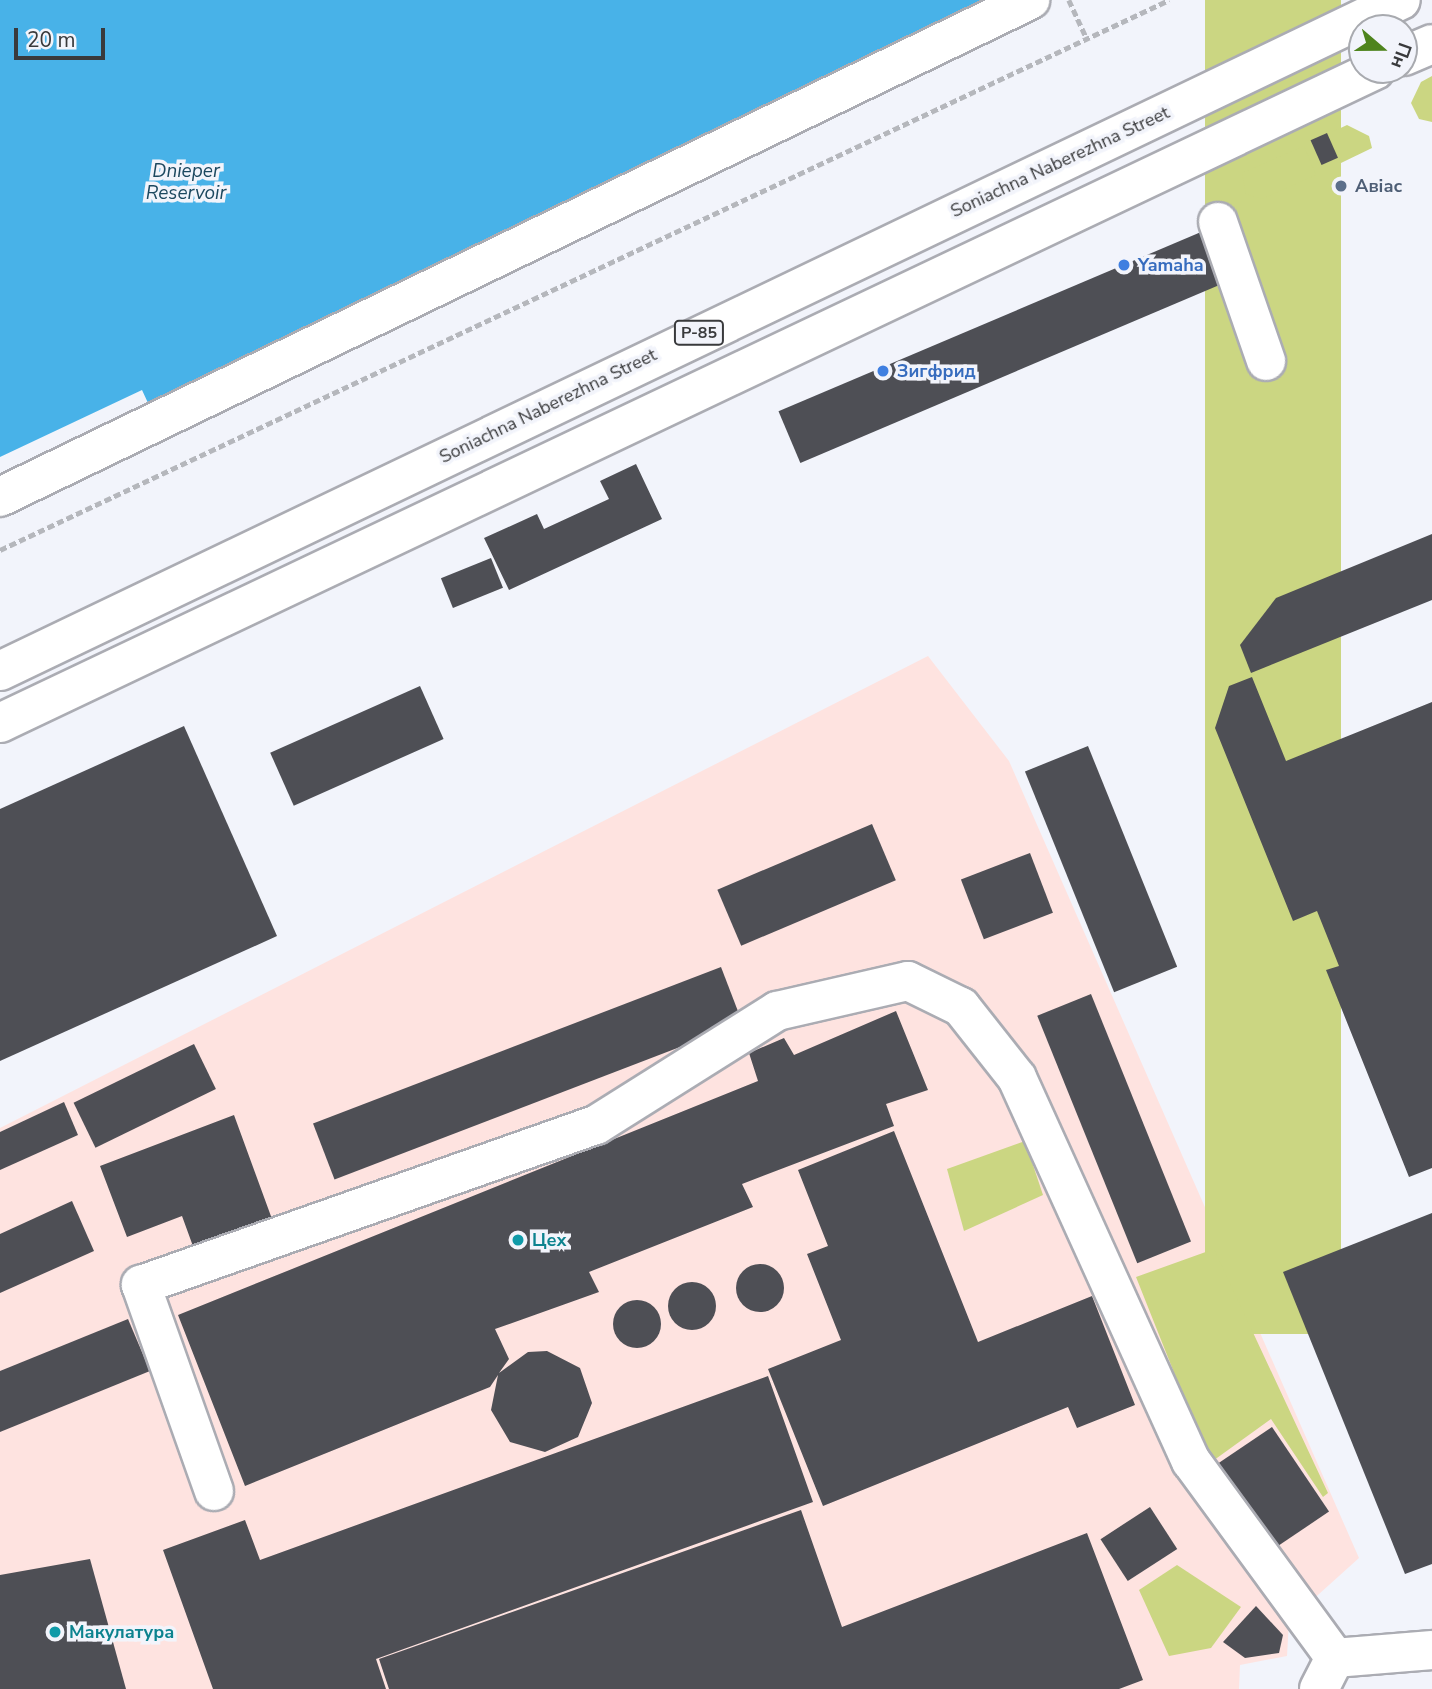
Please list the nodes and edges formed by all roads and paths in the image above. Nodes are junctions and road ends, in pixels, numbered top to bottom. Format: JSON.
{"nodes":[{"id":1,"x":1030,"y":0,"type":"edge"},
{"id":2,"x":1069,"y":0,"type":"edge"},
{"id":3,"x":1169,"y":0,"type":"edge"},
{"id":4,"x":1401,"y":0,"type":"edge"},
{"id":5,"x":1087,"y":39,"type":"junction"},
{"id":6,"x":1348,"y":83,"type":"edge"},
{"id":7,"x":1219,"y":222,"type":"dead end"},
{"id":8,"x":1266,"y":361,"type":"dead end"},
{"id":9,"x":0,"y":497,"type":"edge"},
{"id":10,"x":0,"y":550,"type":"edge"},
{"id":11,"x":0,"y":671,"type":"edge"},
{"id":12,"x":0,"y":723,"type":"edge"},
{"id":13,"x":214,"y":1491,"type":"dead end"},
{"id":14,"x":1432,"y":1650,"type":"edge"},
{"id":15,"x":1327,"y":1673,"type":"edge"}],
"edges":[{"from":1,"to":9,"type":"main road"},
{"from":2,"to":5,"type":"path"},
{"from":3,"to":5,"type":"path"},
{"from":4,"to":11,"type":"main road","name":"Soniachna Naberezhna Street","number":"Р-85"},
{"from":5,"to":10,"type":"path"},
{"from":6,"to":12,"type":"main road"},
{"from":7,"to":8,"type":"main road"},
{"from":13,"to":15,"type":"main road"},
{"from":14,"to":15,"type":"main road"}]}
